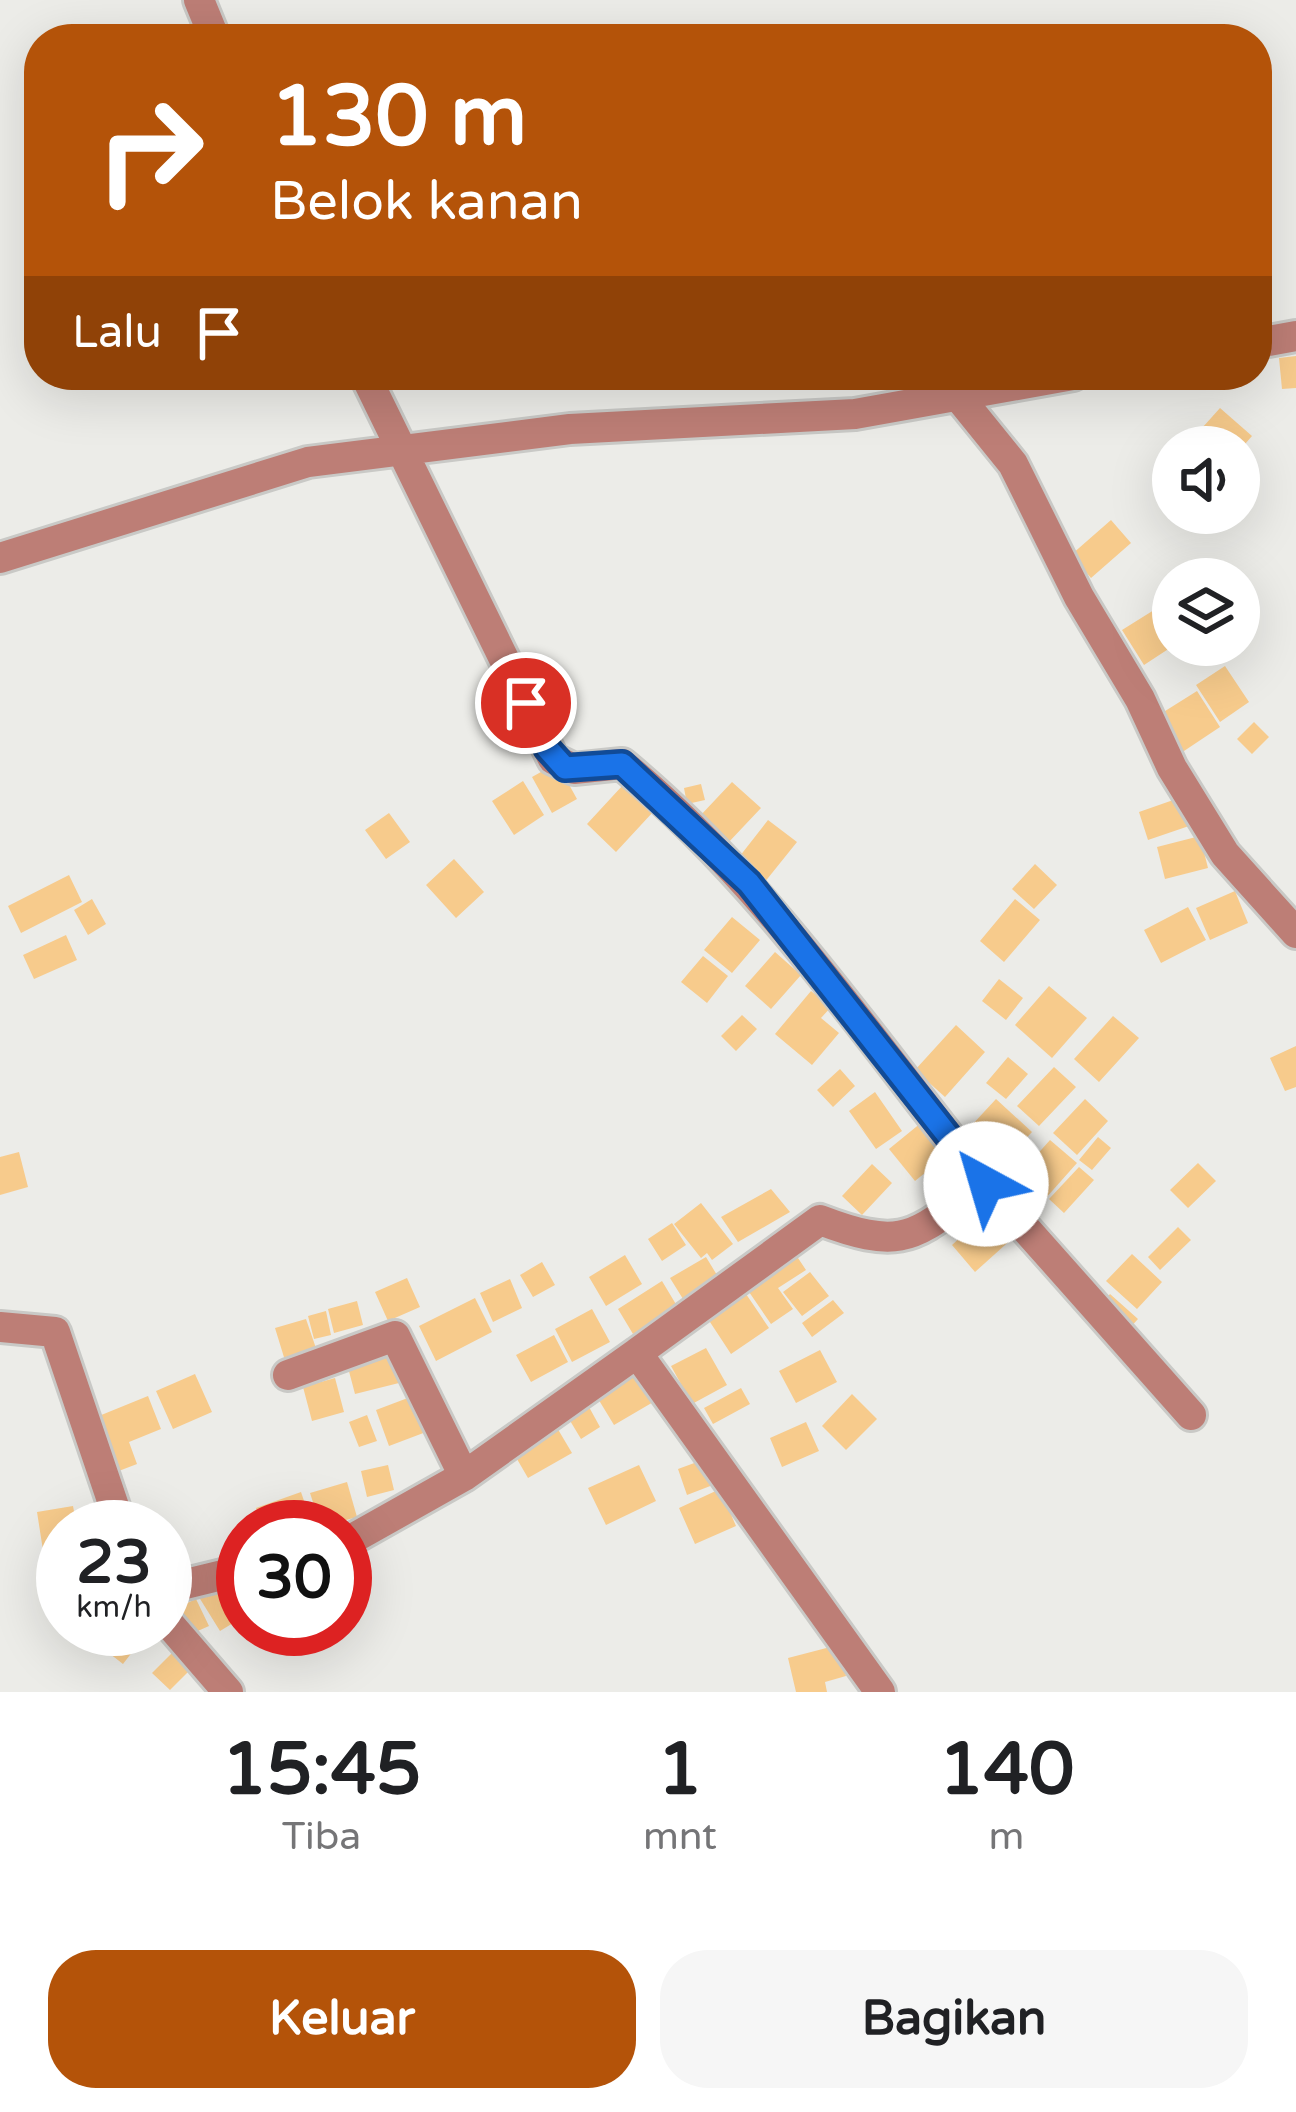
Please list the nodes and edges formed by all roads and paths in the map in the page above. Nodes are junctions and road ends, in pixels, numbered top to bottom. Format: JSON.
{"nodes":[{"id":1,"x":371,"y":390,"type":"edge"},
{"id":2,"x":991,"y":390,"type":"edge"},
{"id":3,"x":958,"y":396,"type":"junction"},
{"id":4,"x":401,"y":450,"type":"junction"},
{"id":5,"x":0,"y":558,"type":"edge"},
{"id":6,"x":1296,"y":933,"type":"edge"},
{"id":7,"x":986,"y":1184,"type":"junction"},
{"id":8,"x":0,"y":1327,"type":"edge"},
{"id":9,"x":637,"y":1353,"type":"junction"},
{"id":10,"x":288,"y":1375,"type":"dead end"},
{"id":11,"x":1191,"y":1415,"type":"dead end"},
{"id":12,"x":464,"y":1476,"type":"junction"},
{"id":13,"x":112,"y":1500,"type":"edge"},
{"id":14,"x":372,"y":1528,"type":"edge"},
{"id":15,"x":192,"y":1650,"type":"edge"},
{"id":16,"x":228,"y":1692,"type":"edge"},
{"id":17,"x":880,"y":1692,"type":"edge"}],
"edges":[{"from":1,"to":4,"type":"street"},
{"from":2,"to":3,"type":"street"},
{"from":3,"to":4,"type":"street"},
{"from":3,"to":6,"type":"street"},
{"from":4,"to":5,"type":"street"},
{"from":4,"to":7,"type":"street"},
{"from":7,"to":9,"type":"street"},
{"from":7,"to":11,"type":"street"},
{"from":8,"to":13,"type":"street"},
{"from":9,"to":12,"type":"street"},
{"from":9,"to":17,"type":"street"},
{"from":10,"to":12,"type":"street"},
{"from":12,"to":14,"type":"street"},
{"from":15,"to":16,"type":"street"}]}
